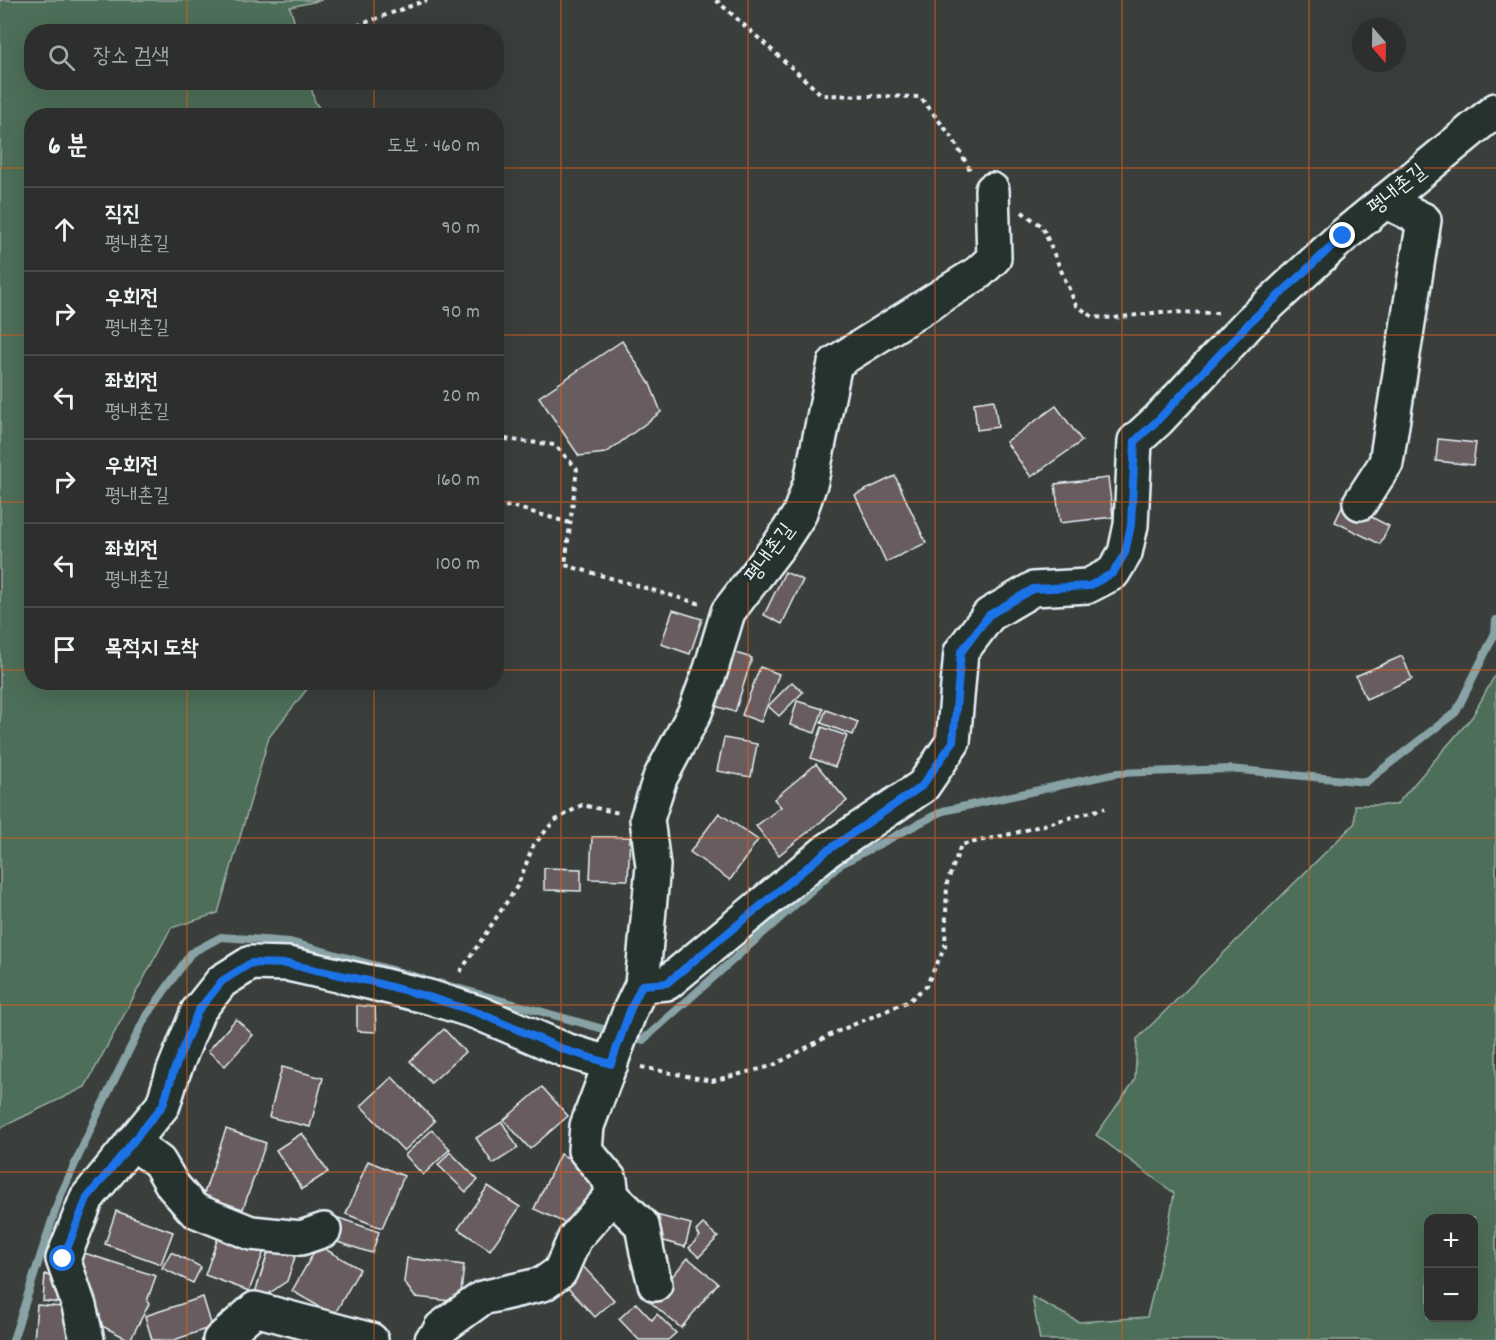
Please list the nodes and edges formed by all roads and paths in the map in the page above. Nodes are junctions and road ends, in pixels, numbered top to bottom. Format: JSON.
{"nodes":[{"id":1,"x":427,"y":0,"type":"edge"},
{"id":2,"x":362,"y":24,"type":"edge"},
{"id":3,"x":1496,"y":110,"type":"edge"},
{"id":4,"x":992,"y":190,"type":"dead end"},
{"id":5,"x":1385,"y":201,"type":"junction"},
{"id":6,"x":504,"y":439,"type":"edge"},
{"id":7,"x":1360,"y":503,"type":"dead end"},
{"id":8,"x":504,"y":506,"type":"edge"},
{"id":9,"x":570,"y":523,"type":"junction"},
{"id":10,"x":728,"y":612,"type":"junction"},
{"id":11,"x":1105,"y":808,"type":"dead end"},
{"id":12,"x":646,"y":819,"type":"junction"},
{"id":13,"x":460,"y":972,"type":"dead end"},
{"id":14,"x":636,"y":997,"type":"junction"},
{"id":15,"x":613,"y":1057,"type":"junction"},
{"id":16,"x":132,"y":1142,"type":"junction"},
{"id":17,"x":612,"y":1196,"type":"junction"},
{"id":18,"x":324,"y":1230,"type":"dead end"},
{"id":19,"x":656,"y":1284,"type":"dead end"},
{"id":20,"x":435,"y":1339,"type":"edge"},
{"id":21,"x":87,"y":1340,"type":"edge"},
{"id":22,"x":220,"y":1340,"type":"edge"},
{"id":23,"x":371,"y":1340,"type":"edge"}],
"edges":[{"from":1,"to":2,"type":"path"},
{"from":3,"to":5,"type":"street","name":"평내촌길"},
{"from":4,"to":10,"type":"street","name":"평내촌길"},
{"from":5,"to":7,"type":"street"},
{"from":5,"to":14,"type":"street","name":"평내촌길"},
{"from":6,"to":9,"type":"path"},
{"from":8,"to":9,"type":"path"},
{"from":9,"to":10,"type":"path"},
{"from":10,"to":12,"type":"street","name":"평내촌길"},
{"from":11,"to":15,"type":"path"},
{"from":12,"to":13,"type":"path"},
{"from":12,"to":14,"type":"street","name":"평내촌길"},
{"from":14,"to":15,"type":"street","name":"평내촌길"},
{"from":15,"to":16,"type":"street"},
{"from":15,"to":17,"type":"street","name":"평내촌길"},
{"from":16,"to":18,"type":"street"},
{"from":16,"to":21,"type":"street"},
{"from":17,"to":19,"type":"street","name":"평내촌길"},
{"from":17,"to":20,"type":"street"},
{"from":22,"to":23,"type":"street"}]}
